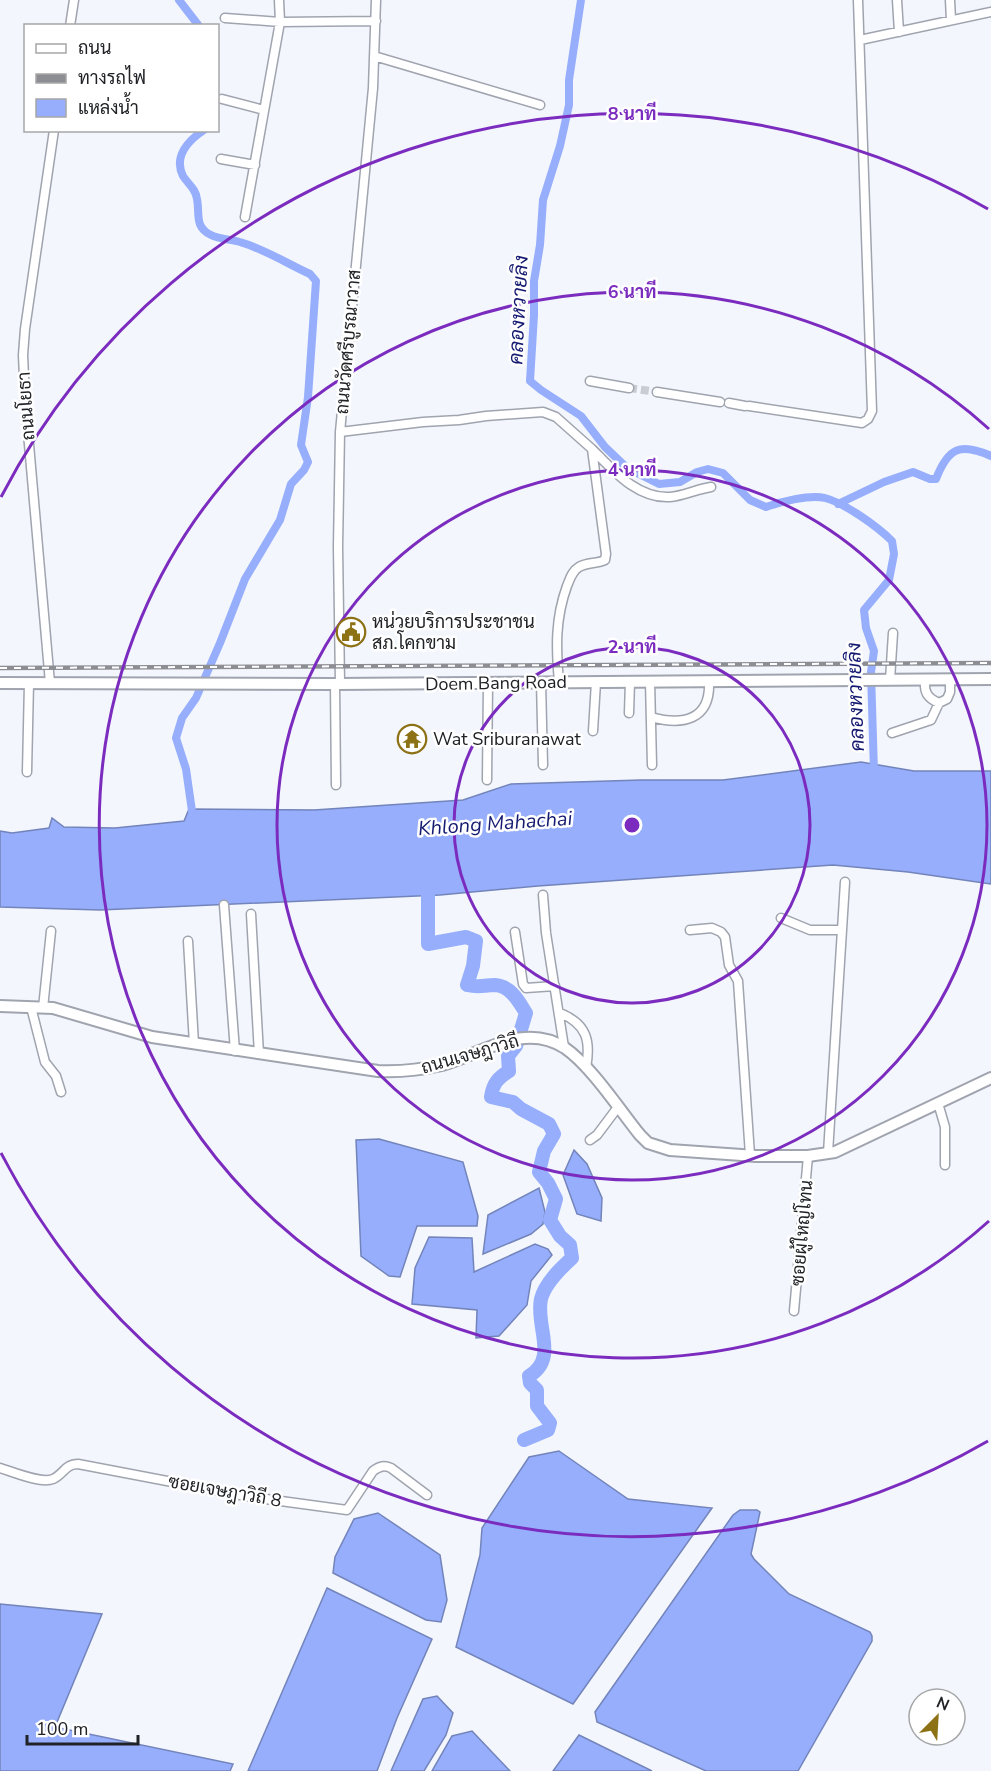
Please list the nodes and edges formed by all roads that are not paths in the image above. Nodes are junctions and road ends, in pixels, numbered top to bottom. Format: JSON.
{"nodes":[{"id":1,"x":74,"y":0,"type":"edge"},
{"id":2,"x":279,"y":0,"type":"edge"},
{"id":3,"x":376,"y":0,"type":"edge"},
{"id":4,"x":858,"y":0,"type":"edge"},
{"id":5,"x":897,"y":0,"type":"edge"},
{"id":6,"x":950,"y":0,"type":"edge"},
{"id":7,"x":991,"y":12,"type":"edge"},
{"id":8,"x":225,"y":18,"type":"dead end"},
{"id":9,"x":376,"y":21,"type":"junction"},
{"id":10,"x":951,"y":21,"type":"junction"},
{"id":11,"x":280,"y":22,"type":"junction"},
{"id":12,"x":70,"y":24,"type":"edge"},
{"id":13,"x":899,"y":32,"type":"junction"},
{"id":14,"x":860,"y":40,"type":"junction"},
{"id":15,"x":374,"y":56,"type":"junction"},
{"id":16,"x":222,"y":99,"type":"dead end"},
{"id":17,"x":540,"y":105,"type":"dead end"},
{"id":18,"x":264,"y":110,"type":"junction"},
{"id":19,"x":54,"y":132,"type":"edge"},
{"id":20,"x":221,"y":159,"type":"dead end"},
{"id":21,"x":255,"y":165,"type":"junction"},
{"id":22,"x":245,"y":217,"type":"dead end"},
{"id":23,"x":590,"y":381,"type":"dead end"},
{"id":24,"x":629,"y":388,"type":"tunnel mouth"},
{"id":25,"x":657,"y":392,"type":"tunnel mouth"},
{"id":26,"x":720,"y":402,"type":"dead end"},
{"id":27,"x":729,"y":403,"type":"dead end"},
{"id":28,"x":340,"y":432,"type":"junction"},
{"id":29,"x":592,"y":449,"type":"junction"},
{"id":30,"x":711,"y":487,"type":"dead end"},
{"id":31,"x":893,"y":633,"type":"dead end"},
{"id":32,"x":950,"y":679,"type":"junction"},
{"id":33,"x":991,"y":679,"type":"edge"},
{"id":34,"x":884,"y":680,"type":"junction"},
{"id":35,"x":925,"y":680,"type":"junction"},
{"id":36,"x":650,"y":681,"type":"junction"},
{"id":37,"x":709,"y":681,"type":"junction"},
{"id":38,"x":541,"y":682,"type":"junction"},
{"id":39,"x":559,"y":682,"type":"junction"},
{"id":40,"x":596,"y":682,"type":"junction"},
{"id":41,"x":630,"y":682,"type":"junction"},
{"id":42,"x":0,"y":683,"type":"edge"},
{"id":43,"x":29,"y":683,"type":"junction"},
{"id":44,"x":50,"y":683,"type":"junction"},
{"id":45,"x":488,"y":683,"type":"junction"},
{"id":46,"x":337,"y":684,"type":"junction"},
{"id":47,"x":939,"y":703,"type":"junction"},
{"id":48,"x":629,"y":713,"type":"dead end"},
{"id":49,"x":651,"y":717,"type":"junction"},
{"id":50,"x":593,"y":731,"type":"dead end"},
{"id":51,"x":892,"y":733,"type":"dead end"},
{"id":52,"x":543,"y":765,"type":"dead end"},
{"id":53,"x":652,"y":765,"type":"dead end"},
{"id":54,"x":27,"y":772,"type":"dead end"},
{"id":55,"x":487,"y":780,"type":"dead end"},
{"id":56,"x":336,"y":784,"type":"dead end"},
{"id":57,"x":845,"y":882,"type":"dead end"},
{"id":58,"x":543,"y":895,"type":"dead end"},
{"id":59,"x":224,"y":905,"type":"dead end"},
{"id":60,"x":251,"y":914,"type":"dead end"},
{"id":61,"x":781,"y":918,"type":"dead end"},
{"id":62,"x":690,"y":930,"type":"dead end"},
{"id":63,"x":842,"y":930,"type":"junction"},
{"id":64,"x":51,"y":931,"type":"dead end"},
{"id":65,"x":515,"y":932,"type":"dead end"},
{"id":66,"x":188,"y":941,"type":"dead end"},
{"id":67,"x":555,"y":986,"type":"junction"},
{"id":68,"x":0,"y":1006,"type":"edge"},
{"id":69,"x":31,"y":1007,"type":"junction"},
{"id":70,"x":43,"y":1008,"type":"junction"},
{"id":71,"x":560,"y":1013,"type":"junction"},
{"id":72,"x":194,"y":1044,"type":"junction"},
{"id":73,"x":564,"y":1047,"type":"junction"},
{"id":74,"x":235,"y":1051,"type":"junction"},
{"id":75,"x":260,"y":1054,"type":"junction"},
{"id":76,"x":586,"y":1068,"type":"junction"},
{"id":77,"x":991,"y":1078,"type":"edge"},
{"id":78,"x":61,"y":1092,"type":"dead end"},
{"id":79,"x":938,"y":1103,"type":"junction"},
{"id":80,"x":618,"y":1107,"type":"junction"},
{"id":81,"x":590,"y":1140,"type":"dead end"},
{"id":82,"x":828,"y":1153,"type":"junction"},
{"id":83,"x":750,"y":1155,"type":"junction"},
{"id":84,"x":808,"y":1156,"type":"junction"},
{"id":85,"x":945,"y":1165,"type":"dead end"},
{"id":86,"x":794,"y":1311,"type":"dead end"},
{"id":87,"x":0,"y":1468,"type":"edge"},
{"id":88,"x":427,"y":1495,"type":"dead end"}],
"edges":[{"from":1,"to":12,"type":"street"},
{"from":2,"to":11,"type":"street"},
{"from":3,"to":9,"type":"street","name":"ถนนวัดศรีบูรณาวาส"},
{"from":4,"to":14,"type":"street"},
{"from":5,"to":13,"type":"street"},
{"from":6,"to":10,"type":"street"},
{"from":7,"to":10,"type":"street"},
{"from":8,"to":11,"type":"street"},
{"from":9,"to":11,"type":"street"},
{"from":9,"to":15,"type":"street","name":"ถนนวัดศรีบูรณาวาส"},
{"from":10,"to":13,"type":"street"},
{"from":11,"to":18,"type":"street"},
{"from":13,"to":14,"type":"street"},
{"from":14,"to":27,"type":"street"},
{"from":15,"to":17,"type":"street"},
{"from":15,"to":28,"type":"street","name":"ถนนวัดศรีบูรณาวาส"},
{"from":16,"to":18,"type":"street"},
{"from":18,"to":21,"type":"street"},
{"from":19,"to":44,"type":"street","name":"ถนนโยธา"},
{"from":20,"to":21,"type":"street"},
{"from":21,"to":22,"type":"street"},
{"from":23,"to":24,"type":"street"},
{"from":25,"to":26,"type":"street"},
{"from":28,"to":29,"type":"street"},
{"from":28,"to":46,"type":"street","name":"ถนนวัดศรีบูรณาวาส"},
{"from":29,"to":30,"type":"street"},
{"from":29,"to":39,"type":"street"},
{"from":31,"to":34,"type":"street"},
{"from":32,"to":33,"type":"street","name":"Doem Bang Road"},
{"from":32,"to":35,"type":"street","name":"Doem Bang Road"},
{"from":32,"to":47,"type":"street"},
{"from":34,"to":35,"type":"street","name":"Doem Bang Road"},
{"from":34,"to":37,"type":"street","name":"Doem Bang Road"},
{"from":35,"to":47,"type":"street"},
{"from":36,"to":37,"type":"street","name":"Doem Bang Road"},
{"from":36,"to":41,"type":"street","name":"Doem Bang Road"},
{"from":36,"to":49,"type":"street"},
{"from":37,"to":49,"type":"street"},
{"from":38,"to":39,"type":"street","name":"Doem Bang Road"},
{"from":38,"to":45,"type":"street","name":"Doem Bang Road"},
{"from":38,"to":52,"type":"street"},
{"from":39,"to":40,"type":"street","name":"Doem Bang Road"},
{"from":40,"to":41,"type":"street","name":"Doem Bang Road"},
{"from":40,"to":50,"type":"street"},
{"from":41,"to":48,"type":"street"},
{"from":42,"to":43,"type":"street","name":"Doem Bang Road"},
{"from":43,"to":44,"type":"street","name":"Doem Bang Road"},
{"from":43,"to":54,"type":"street"},
{"from":44,"to":46,"type":"street","name":"Doem Bang Road"},
{"from":45,"to":46,"type":"street","name":"Doem Bang Road"},
{"from":45,"to":55,"type":"street"},
{"from":46,"to":56,"type":"street","name":"ถนนวัดศรีบูรณาวาส"},
{"from":47,"to":51,"type":"street"},
{"from":49,"to":53,"type":"street"},
{"from":57,"to":63,"type":"street"},
{"from":58,"to":67,"type":"street"},
{"from":59,"to":74,"type":"street"},
{"from":60,"to":75,"type":"street"},
{"from":61,"to":63,"type":"street"},
{"from":62,"to":83,"type":"street"},
{"from":63,"to":82,"type":"street"},
{"from":64,"to":70,"type":"street"},
{"from":65,"to":67,"type":"street"},
{"from":66,"to":72,"type":"street"},
{"from":67,"to":71,"type":"street"},
{"from":68,"to":69,"type":"street","name":"ถนนเจษฎาวิถี"},
{"from":69,"to":70,"type":"street","name":"ถนนเจษฎาวิถี"},
{"from":69,"to":78,"type":"street"},
{"from":70,"to":72,"type":"street","name":"ถนนเจษฎาวิถี"},
{"from":71,"to":73,"type":"street"},
{"from":71,"to":76,"type":"street"},
{"from":72,"to":74,"type":"street","name":"ถนนเจษฎาวิถี"},
{"from":73,"to":75,"type":"street","name":"ถนนเจษฎาวิถี"},
{"from":73,"to":76,"type":"street","name":"ถนนเจษฎาวิถี"},
{"from":74,"to":75,"type":"street","name":"ถนนเจษฎาวิถี"},
{"from":76,"to":80,"type":"street","name":"ถนนเจษฎาวิถี"},
{"from":77,"to":79,"type":"street","name":"ถนนเจษฎาวิถี"},
{"from":79,"to":82,"type":"street","name":"ถนนเจษฎาวิถี"},
{"from":79,"to":85,"type":"street"},
{"from":80,"to":81,"type":"street"},
{"from":80,"to":83,"type":"street","name":"ถนนเจษฎาวิถี"},
{"from":82,"to":84,"type":"street","name":"ถนนเจษฎาวิถี"},
{"from":83,"to":84,"type":"street","name":"ถนนเจษฎาวิถี"},
{"from":84,"to":86,"type":"street","name":"ซอยผู้ใหญ่โทน"},
{"from":87,"to":88,"type":"street","name":"ซอยเจษฎาวิถี 8"}]}
